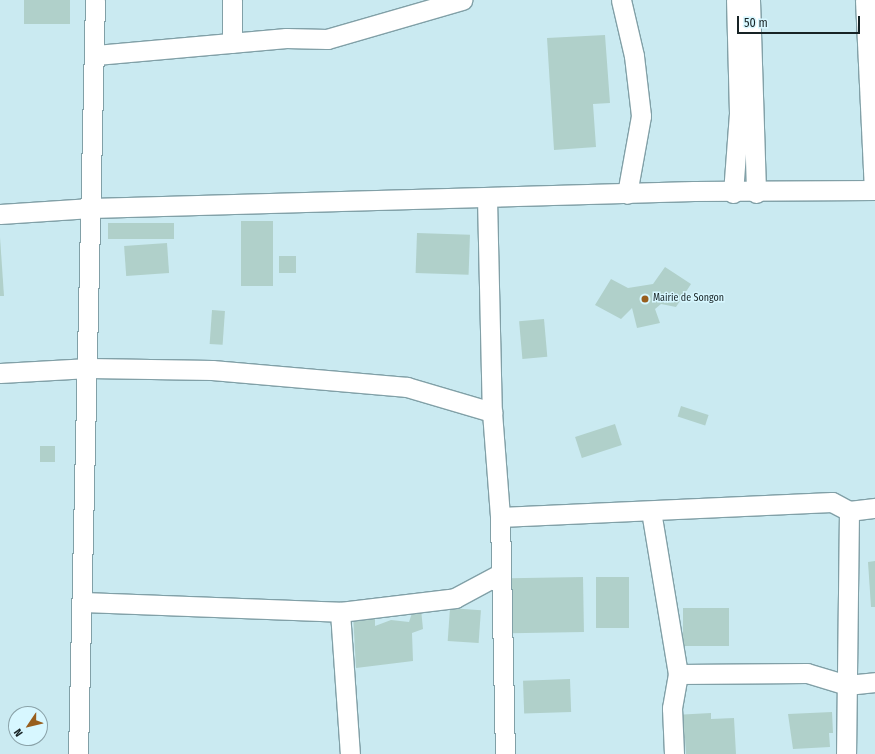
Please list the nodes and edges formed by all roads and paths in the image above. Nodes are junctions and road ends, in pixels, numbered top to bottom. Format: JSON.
{"nodes":[{"id":1,"x":95,"y":0,"type":"edge"},
{"id":2,"x":232,"y":0,"type":"edge"},
{"id":3,"x":462,"y":0,"type":"edge"},
{"id":4,"x":621,"y":0,"type":"edge"},
{"id":5,"x":736,"y":0,"type":"edge"},
{"id":6,"x":750,"y":0,"type":"edge"},
{"id":7,"x":869,"y":11,"type":"edge"},
{"id":8,"x":232,"y":43,"type":"junction"},
{"id":9,"x":96,"y":55,"type":"junction"},
{"id":10,"x":874,"y":190,"type":"edge"},
{"id":11,"x":733,"y":193,"type":"junction"},
{"id":12,"x":756,"y":193,"type":"junction"},
{"id":13,"x":627,"y":194,"type":"junction"},
{"id":14,"x":488,"y":198,"type":"junction"},
{"id":15,"x":91,"y":208,"type":"junction"},
{"id":16,"x":0,"y":214,"type":"edge"},
{"id":17,"x":89,"y":368,"type":"junction"},
{"id":18,"x":0,"y":373,"type":"edge"},
{"id":19,"x":492,"y":412,"type":"junction"},
{"id":20,"x":875,"y":508,"type":"edge"},
{"id":21,"x":651,"y":511,"type":"junction"},
{"id":22,"x":849,"y":511,"type":"junction"},
{"id":23,"x":500,"y":517,"type":"junction"},
{"id":24,"x":500,"y":574,"type":"junction"},
{"id":25,"x":83,"y":602,"type":"junction"},
{"id":26,"x":340,"y":612,"type":"junction"},
{"id":27,"x":678,"y":674,"type":"junction"},
{"id":28,"x":875,"y":682,"type":"edge"},
{"id":29,"x":847,"y":685,"type":"junction"},
{"id":30,"x":78,"y":754,"type":"edge"},
{"id":31,"x":350,"y":754,"type":"edge"},
{"id":32,"x":505,"y":754,"type":"edge"},
{"id":33,"x":674,"y":754,"type":"edge"},
{"id":34,"x":846,"y":754,"type":"edge"}],
"edges":[{"from":1,"to":9,"type":"street"},
{"from":2,"to":8,"type":"street"},
{"from":3,"to":8,"type":"street"},
{"from":4,"to":13,"type":"street"},
{"from":5,"to":11,"type":"street"},
{"from":6,"to":12,"type":"street"},
{"from":7,"to":10,"type":"street"},
{"from":8,"to":9,"type":"street"},
{"from":9,"to":15,"type":"street"},
{"from":10,"to":12,"type":"street"},
{"from":11,"to":12,"type":"street"},
{"from":11,"to":13,"type":"street"},
{"from":13,"to":14,"type":"street"},
{"from":14,"to":15,"type":"street"},
{"from":14,"to":19,"type":"street"},
{"from":15,"to":16,"type":"street"},
{"from":15,"to":17,"type":"street"},
{"from":17,"to":18,"type":"street"},
{"from":17,"to":19,"type":"street"},
{"from":17,"to":25,"type":"street"},
{"from":19,"to":23,"type":"street"},
{"from":20,"to":22,"type":"street"},
{"from":21,"to":22,"type":"street"},
{"from":21,"to":23,"type":"street"},
{"from":21,"to":27,"type":"street"},
{"from":22,"to":29,"type":"street"},
{"from":23,"to":24,"type":"street"},
{"from":24,"to":26,"type":"street"},
{"from":24,"to":32,"type":"street"},
{"from":25,"to":26,"type":"street"},
{"from":25,"to":30,"type":"street"},
{"from":26,"to":31,"type":"street"},
{"from":27,"to":29,"type":"street"},
{"from":27,"to":33,"type":"street"},
{"from":28,"to":29,"type":"street"},
{"from":29,"to":34,"type":"street"}]}
